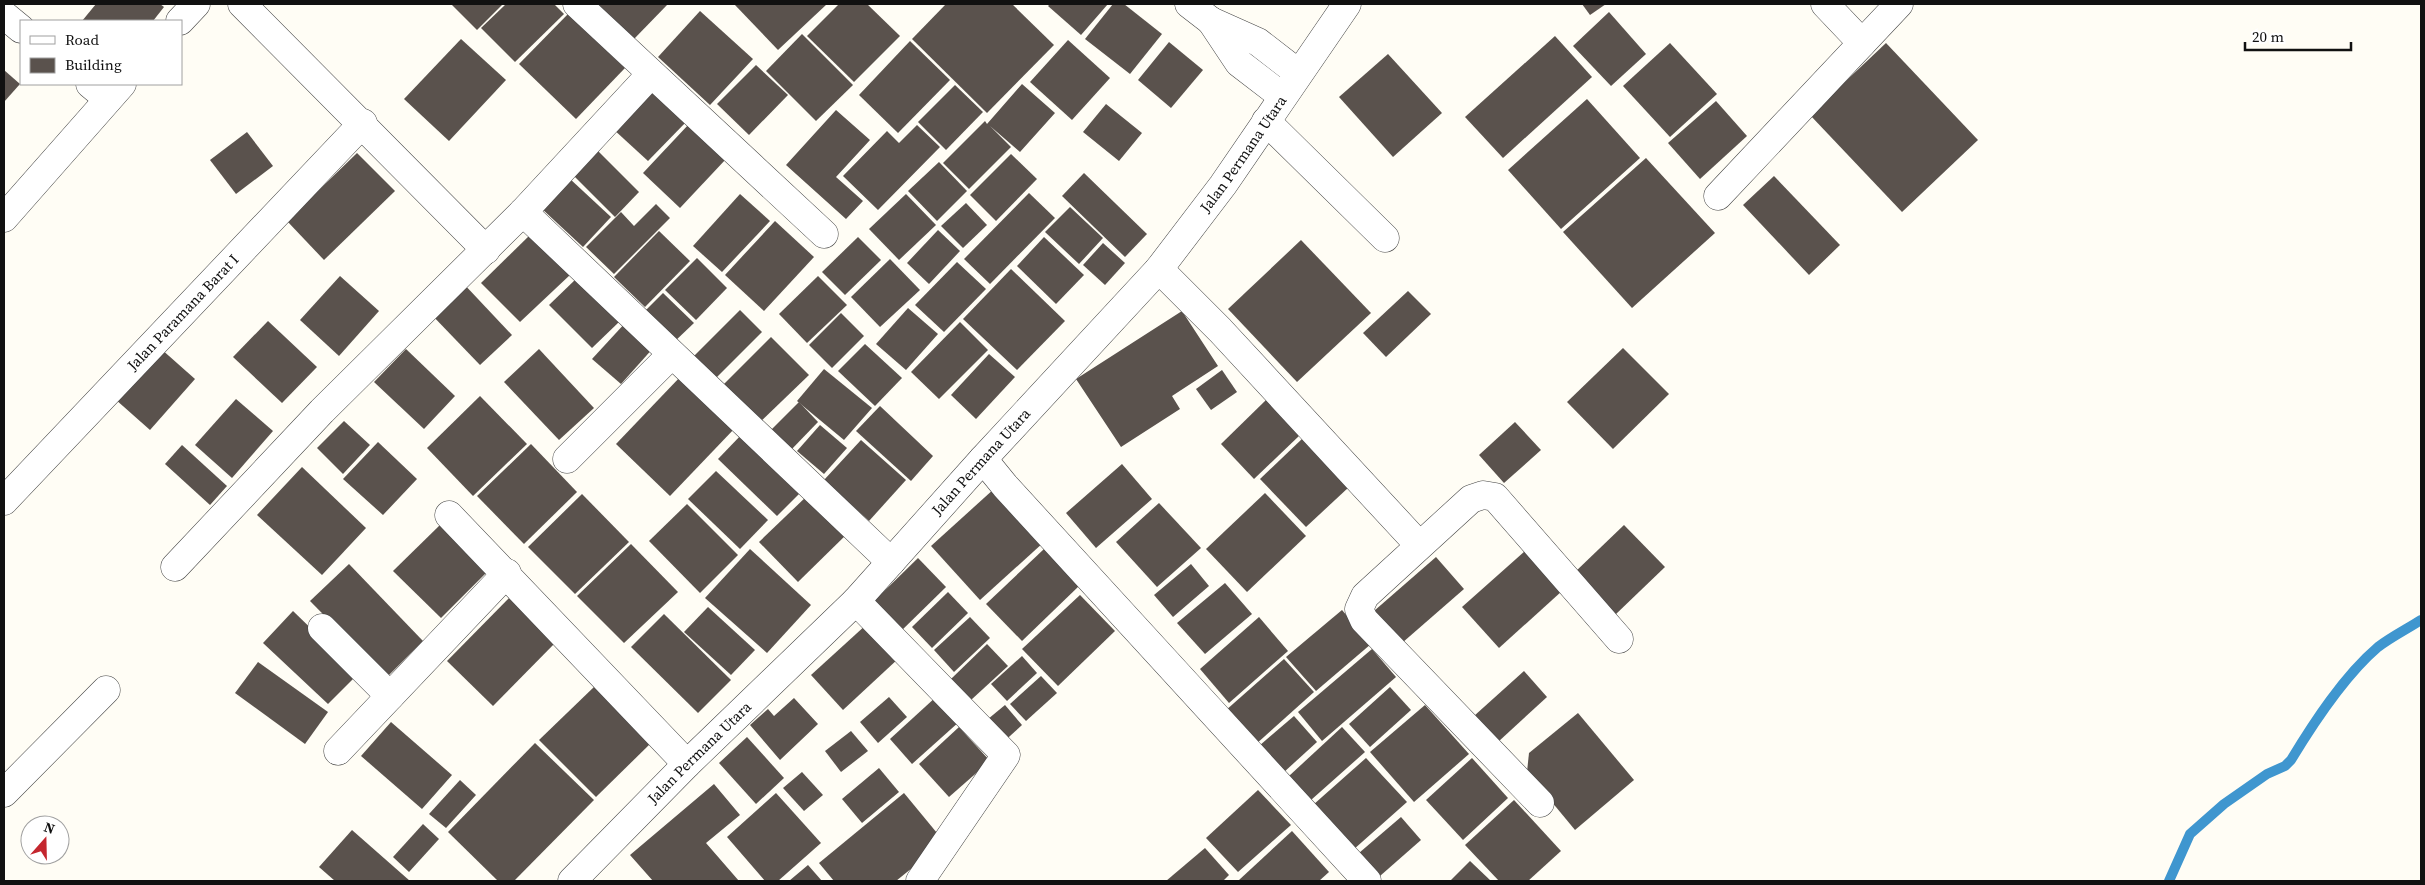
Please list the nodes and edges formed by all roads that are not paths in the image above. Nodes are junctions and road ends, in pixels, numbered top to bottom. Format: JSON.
{"nodes":[{"id":1,"x":196,"y":4,"type":"edge"},
{"id":2,"x":242,"y":4,"type":"edge"},
{"id":3,"x":576,"y":4,"type":"edge"},
{"id":4,"x":1189,"y":4,"type":"edge"},
{"id":5,"x":1347,"y":4,"type":"edge"},
{"id":6,"x":1825,"y":4,"type":"edge"},
{"id":7,"x":1899,"y":4,"type":"edge"},
{"id":8,"x":4,"y":15,"type":"edge"},
{"id":9,"x":181,"y":20,"type":"edge"},
{"id":10,"x":1210,"y":21,"type":"junction"},
{"id":11,"x":20,"y":28,"type":"edge"},
{"id":12,"x":1862,"y":43,"type":"junction"},
{"id":13,"x":1298,"y":73,"type":"junction"},
{"id":14,"x":651,"y":74,"type":"junction"},
{"id":15,"x":107,"y":89,"type":"edge"},
{"id":16,"x":1282,"y":96,"type":"junction"},
{"id":17,"x":1266,"y":121,"type":"junction"},
{"id":18,"x":362,"y":123,"type":"junction"},
{"id":19,"x":1718,"y":196,"type":"dead end"},
{"id":20,"x":523,"y":212,"type":"junction"},
{"id":21,"x":4,"y":218,"type":"edge"},
{"id":22,"x":824,"y":234,"type":"dead end"},
{"id":23,"x":1384,"y":238,"type":"dead end"},
{"id":24,"x":486,"y":250,"type":"junction"},
{"id":25,"x":1159,"y":269,"type":"junction"},
{"id":26,"x":671,"y":355,"type":"junction"},
{"id":27,"x":567,"y":459,"type":"dead end"},
{"id":28,"x":983,"y":459,"type":"junction"},
{"id":29,"x":4,"y":501,"type":"edge"},
{"id":30,"x":449,"y":515,"type":"dead end"},
{"id":31,"x":1419,"y":545,"type":"junction"},
{"id":32,"x":891,"y":562,"type":"junction"},
{"id":33,"x":175,"y":567,"type":"dead end"},
{"id":34,"x":507,"y":573,"type":"junction"},
{"id":35,"x":856,"y":602,"type":"junction"},
{"id":36,"x":322,"y":628,"type":"dead end"},
{"id":37,"x":1620,"y":639,"type":"dead end"},
{"id":38,"x":106,"y":690,"type":"dead end"},
{"id":39,"x":390,"y":696,"type":"junction"},
{"id":40,"x":338,"y":751,"type":"dead end"},
{"id":41,"x":687,"y":764,"type":"junction"},
{"id":42,"x":4,"y":793,"type":"edge"},
{"id":43,"x":1540,"y":803,"type":"dead end"},
{"id":44,"x":572,"y":881,"type":"edge"},
{"id":45,"x":920,"y":881,"type":"edge"},
{"id":46,"x":1367,"y":881,"type":"edge"}],
"edges":[{"from":1,"to":9,"type":"street"},
{"from":2,"to":18,"type":"street"},
{"from":3,"to":14,"type":"street"},
{"from":4,"to":10,"type":"street"},
{"from":5,"to":13,"type":"street","name":"Jalan Permana Utara"},
{"from":6,"to":12,"type":"street"},
{"from":7,"to":12,"type":"street"},
{"from":8,"to":11,"type":"street"},
{"from":10,"to":13,"type":"street"},
{"from":10,"to":16,"type":"street"},
{"from":12,"to":19,"type":"street"},
{"from":13,"to":16,"type":"street","name":"Jalan Permana Utara"},
{"from":14,"to":20,"type":"street"},
{"from":14,"to":22,"type":"street"},
{"from":15,"to":21,"type":"street"},
{"from":16,"to":17,"type":"street","name":"Jalan Permana Utara"},
{"from":17,"to":23,"type":"street"},
{"from":17,"to":25,"type":"street","name":"Jalan Permana Utara"},
{"from":18,"to":24,"type":"street"},
{"from":18,"to":29,"type":"street","name":"Jalan Paramana Barat I"},
{"from":20,"to":24,"type":"street"},
{"from":20,"to":26,"type":"street"},
{"from":24,"to":33,"type":"street"},
{"from":25,"to":28,"type":"street","name":"Jalan Permana Utara"},
{"from":25,"to":31,"type":"street"},
{"from":26,"to":27,"type":"street"},
{"from":26,"to":32,"type":"street"},
{"from":28,"to":32,"type":"street","name":"Jalan Permana Utara"},
{"from":28,"to":46,"type":"street"},
{"from":30,"to":34,"type":"street"},
{"from":31,"to":37,"type":"street"},
{"from":31,"to":43,"type":"street"},
{"from":32,"to":35,"type":"street","name":"Jalan Permana Utara"},
{"from":34,"to":39,"type":"street"},
{"from":34,"to":41,"type":"street"},
{"from":35,"to":41,"type":"street","name":"Jalan Permana Utara"},
{"from":35,"to":45,"type":"street"},
{"from":36,"to":39,"type":"street"},
{"from":38,"to":42,"type":"street"},
{"from":39,"to":40,"type":"street"},
{"from":41,"to":44,"type":"street","name":"Jalan Permana Utara"}]}
